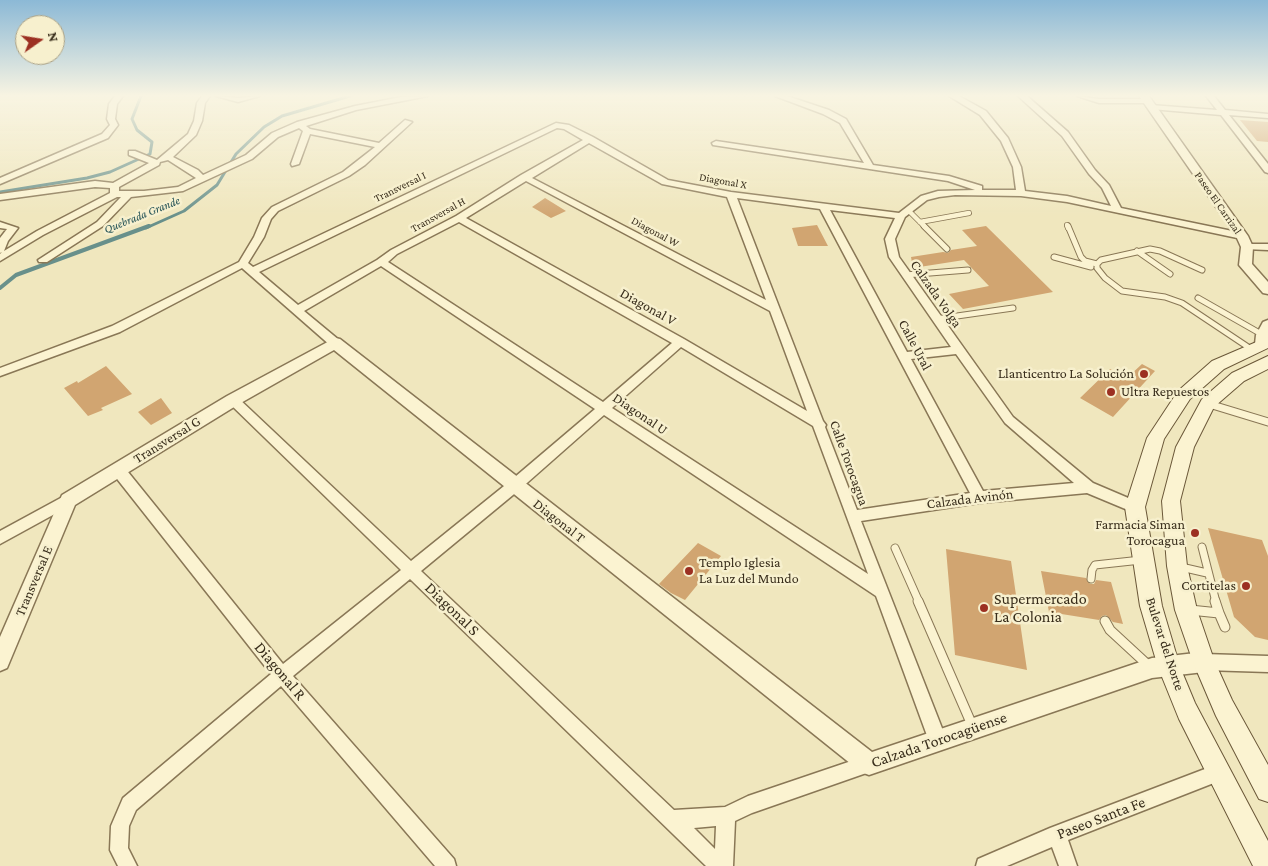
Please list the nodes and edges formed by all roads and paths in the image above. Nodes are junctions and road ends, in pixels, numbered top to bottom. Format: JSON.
{"nodes":[{"id":1,"x":104,"y":136,"type":"edge"},
{"id":2,"x":190,"y":136,"type":"edge"},
{"id":3,"x":272,"y":136,"type":"edge"},
{"id":4,"x":305,"y":136,"type":"edge"},
{"id":5,"x":330,"y":136,"type":"edge"},
{"id":6,"x":392,"y":136,"type":"edge"},
{"id":7,"x":533,"y":136,"type":"edge"},
{"id":8,"x":585,"y":136,"type":"edge"},
{"id":9,"x":852,"y":136,"type":"edge"},
{"id":10,"x":1002,"y":136,"type":"edge"},
{"id":11,"x":1067,"y":136,"type":"edge"},
{"id":12,"x":1172,"y":136,"type":"edge"},
{"id":13,"x":1242,"y":136,"type":"edge"},
{"id":14,"x":590,"y":139,"type":"junction"},
{"id":15,"x":716,"y":143,"type":"dead end"},
{"id":16,"x":381,"y":146,"type":"junction"},
{"id":17,"x":132,"y":152,"type":"dead end"},
{"id":18,"x":168,"y":157,"type":"junction"},
{"id":19,"x":149,"y":160,"type":"junction"},
{"id":20,"x":295,"y":164,"type":"dead end"},
{"id":21,"x":869,"y":165,"type":"junction"},
{"id":22,"x":1268,"y":169,"type":"edge"},
{"id":23,"x":524,"y":177,"type":"junction"},
{"id":24,"x":201,"y":178,"type":"junction"},
{"id":25,"x":0,"y":181,"type":"edge"},
{"id":26,"x":114,"y":190,"type":"junction"},
{"id":27,"x":991,"y":192,"type":"junction"},
{"id":28,"x":1020,"y":193,"type":"junction"},
{"id":29,"x":128,"y":195,"type":"junction"},
{"id":30,"x":731,"y":195,"type":"junction"},
{"id":31,"x":0,"y":197,"type":"edge"},
{"id":32,"x":824,"y":207,"type":"junction"},
{"id":33,"x":1118,"y":210,"type":"junction"},
{"id":34,"x":904,"y":213,"type":"junction"},
{"id":35,"x":969,"y":213,"type":"dead end"},
{"id":36,"x":459,"y":218,"type":"junction"},
{"id":37,"x":920,"y":222,"type":"junction"},
{"id":38,"x":0,"y":225,"type":"edge"},
{"id":39,"x":1067,"y":225,"type":"dead end"},
{"id":40,"x":1242,"y":236,"type":"junction"},
{"id":41,"x":1247,"y":247,"type":"junction"},
{"id":42,"x":1268,"y":247,"type":"edge"},
{"id":43,"x":947,"y":249,"type":"dead end"},
{"id":44,"x":1137,"y":251,"type":"junction"},
{"id":45,"x":1,"y":253,"type":"edge"},
{"id":46,"x":1054,"y":257,"type":"dead end"},
{"id":47,"x":43,"y":260,"type":"dead end"},
{"id":48,"x":381,"y":262,"type":"junction"},
{"id":49,"x":243,"y":264,"type":"junction"},
{"id":50,"x":1097,"y":266,"type":"junction"},
{"id":51,"x":968,"y":270,"type":"dead end"},
{"id":52,"x":1202,"y":270,"type":"dead end"},
{"id":53,"x":254,"y":272,"type":"junction"},
{"id":54,"x":1170,"y":274,"type":"dead end"},
{"id":55,"x":904,"y":275,"type":"junction"},
{"id":56,"x":1267,"y":291,"type":"edge"},
{"id":57,"x":1198,"y":298,"type":"dead end"},
{"id":58,"x":774,"y":308,"type":"junction"},
{"id":59,"x":1013,"y":308,"type":"dead end"},
{"id":60,"x":297,"y":310,"type":"junction"},
{"id":61,"x":936,"y":319,"type":"junction"},
{"id":62,"x":680,"y":342,"type":"junction"},
{"id":63,"x":335,"y":343,"type":"junction"},
{"id":64,"x":1263,"y":343,"type":"edge"},
{"id":65,"x":958,"y":350,"type":"junction"},
{"id":66,"x":904,"y":356,"type":"junction"},
{"id":67,"x":0,"y":372,"type":"edge"},
{"id":68,"x":233,"y":400,"type":"junction"},
{"id":69,"x":1208,"y":403,"type":"junction"},
{"id":70,"x":605,"y":408,"type":"junction"},
{"id":71,"x":1268,"y":422,"type":"edge"},
{"id":72,"x":820,"y":425,"type":"junction"},
{"id":73,"x":118,"y":470,"type":"junction"},
{"id":74,"x":514,"y":486,"type":"junction"},
{"id":75,"x":1088,"y":486,"type":"junction"},
{"id":76,"x":979,"y":497,"type":"junction"},
{"id":77,"x":68,"y":500,"type":"junction"},
{"id":78,"x":1135,"y":507,"type":"junction"},
{"id":79,"x":853,"y":516,"type":"junction"},
{"id":80,"x":0,"y":538,"type":"edge"},
{"id":81,"x":1202,"y":546,"type":"dead end"},
{"id":82,"x":895,"y":548,"type":"dead end"},
{"id":83,"x":1142,"y":560,"type":"junction"},
{"id":84,"x":1177,"y":566,"type":"junction"},
{"id":85,"x":412,"y":570,"type":"junction"},
{"id":86,"x":1207,"y":574,"type":"junction"},
{"id":87,"x":1091,"y":579,"type":"dead end"},
{"id":88,"x":882,"y":592,"type":"junction"},
{"id":89,"x":1186,"y":610,"type":"junction"},
{"id":90,"x":1219,"y":613,"type":"junction"},
{"id":91,"x":1104,"y":621,"type":"dead end"},
{"id":92,"x":1225,"y":627,"type":"dead end"},
{"id":93,"x":1,"y":658,"type":"edge"},
{"id":94,"x":1204,"y":662,"type":"junction"},
{"id":95,"x":1267,"y":666,"type":"edge"},
{"id":96,"x":1161,"y":668,"type":"junction"},
{"id":97,"x":282,"y":675,"type":"junction"},
{"id":98,"x":974,"y":728,"type":"junction"},
{"id":99,"x":938,"y":741,"type":"junction"},
{"id":100,"x":869,"y":764,"type":"junction"},
{"id":101,"x":1218,"y":773,"type":"junction"},
{"id":102,"x":1268,"y":790,"type":"edge"},
{"id":103,"x":726,"y":816,"type":"junction"},
{"id":104,"x":669,"y":819,"type":"junction"},
{"id":105,"x":1057,"y":835,"type":"junction"},
{"id":106,"x":128,"y":866,"type":"edge"},
{"id":107,"x":447,"y":866,"type":"edge"},
{"id":108,"x":722,"y":866,"type":"edge"},
{"id":109,"x":985,"y":866,"type":"edge"},
{"id":110,"x":1068,"y":866,"type":"edge"},
{"id":111,"x":1267,"y":866,"type":"edge"}],
"edges":[{"from":1,"to":25,"type":"street"},
{"from":2,"to":18,"type":"street"},
{"from":3,"to":24,"type":"street"},
{"from":4,"to":20,"type":"street"},
{"from":5,"to":16,"type":"street"},
{"from":6,"to":16,"type":"street"},
{"from":7,"to":53,"type":"street","name":"Transversal I"},
{"from":8,"to":14,"type":"street","name":"Diagonal X"},
{"from":9,"to":21,"type":"street"},
{"from":10,"to":28,"type":"street"},
{"from":11,"to":33,"type":"street"},
{"from":12,"to":40,"type":"street","name":"Paseo El Carrizal"},
{"from":13,"to":22,"type":"street"},
{"from":14,"to":23,"type":"street","name":"Transversal H"},
{"from":14,"to":30,"type":"street","name":"Diagonal X"},
{"from":15,"to":21,"type":"street"},
{"from":16,"to":49,"type":"street"},
{"from":17,"to":19,"type":"street"},
{"from":18,"to":19,"type":"street"},
{"from":18,"to":24,"type":"street"},
{"from":19,"to":26,"type":"street"},
{"from":21,"to":27,"type":"street"},
{"from":23,"to":36,"type":"street","name":"Transversal H"},
{"from":23,"to":58,"type":"street","name":"Diagonal W"},
{"from":24,"to":29,"type":"street"},
{"from":26,"to":29,"type":"street"},
{"from":26,"to":31,"type":"street"},
{"from":26,"to":45,"type":"street"},
{"from":27,"to":28,"type":"street"},
{"from":27,"to":34,"type":"street"},
{"from":28,"to":33,"type":"street"},
{"from":29,"to":47,"type":"street"},
{"from":30,"to":32,"type":"street","name":"Diagonal X"},
{"from":30,"to":58,"type":"street","name":"Calle Torocagua"},
{"from":32,"to":34,"type":"street","name":"Diagonal X"},
{"from":32,"to":66,"type":"street","name":"Calle Ural"},
{"from":33,"to":40,"type":"street"},
{"from":34,"to":37,"type":"lane"},
{"from":34,"to":55,"type":"street","name":"Calzada Volga"},
{"from":35,"to":37,"type":"lane"},
{"from":36,"to":48,"type":"street","name":"Transversal H"},
{"from":36,"to":62,"type":"street","name":"Diagonal V"},
{"from":37,"to":43,"type":"lane"},
{"from":38,"to":45,"type":"street"},
{"from":39,"to":50,"type":"lane"},
{"from":40,"to":41,"type":"street","name":"Paseo El Carrizal"},
{"from":41,"to":42,"type":"street"},
{"from":41,"to":56,"type":"street","name":"Paseo El Carrizal"},
{"from":44,"to":50,"type":"lane"},
{"from":44,"to":52,"type":"lane"},
{"from":44,"to":54,"type":"lane"},
{"from":46,"to":50,"type":"lane"},
{"from":48,"to":60,"type":"street","name":"Transversal H"},
{"from":48,"to":70,"type":"street","name":"Diagonal U"},
{"from":49,"to":53,"type":"street","name":"Diagonal T"},
{"from":49,"to":67,"type":"street"},
{"from":50,"to":64,"type":"lane"},
{"from":51,"to":55,"type":"lane"},
{"from":53,"to":60,"type":"street","name":"Diagonal T"},
{"from":55,"to":61,"type":"street","name":"Calzada Volga"},
{"from":57,"to":64,"type":"lane"},
{"from":58,"to":72,"type":"street","name":"Calle Torocagua"},
{"from":59,"to":61,"type":"lane"},
{"from":60,"to":63,"type":"street","name":"Diagonal T"},
{"from":61,"to":65,"type":"street","name":"Calzada Volga"},
{"from":62,"to":70,"type":"street"},
{"from":62,"to":72,"type":"street","name":"Diagonal V"},
{"from":63,"to":68,"type":"street","name":"Transversal G"},
{"from":63,"to":74,"type":"street","name":"Diagonal T"},
{"from":64,"to":69,"type":"main road"},
{"from":64,"to":78,"type":"main road","name":"Bulevar del Norte"},
{"from":65,"to":66,"type":"street"},
{"from":65,"to":75,"type":"street","name":"Calzada Volga"},
{"from":66,"to":76,"type":"street","name":"Calle Ural"},
{"from":68,"to":73,"type":"street","name":"Transversal G"},
{"from":68,"to":85,"type":"street","name":"Diagonal S"},
{"from":69,"to":71,"type":"lane"},
{"from":69,"to":84,"type":"main road"},
{"from":70,"to":74,"type":"street"},
{"from":70,"to":88,"type":"street","name":"Diagonal U"},
{"from":72,"to":79,"type":"street","name":"Calle Torocagua"},
{"from":73,"to":77,"type":"street","name":"Transversal G"},
{"from":73,"to":97,"type":"street","name":"Diagonal R"},
{"from":74,"to":85,"type":"street"},
{"from":74,"to":100,"type":"street","name":"Diagonal T"},
{"from":75,"to":76,"type":"street","name":"Calzada Avinón"},
{"from":75,"to":78,"type":"street","name":"Calzada Volga"},
{"from":76,"to":79,"type":"street","name":"Calzada Avinón"},
{"from":77,"to":80,"type":"street","name":"Transversal G"},
{"from":77,"to":93,"type":"street","name":"Transversal E"},
{"from":78,"to":83,"type":"main road","name":"Bulevar del Norte"},
{"from":79,"to":88,"type":"street","name":"Calle Torocagua"},
{"from":81,"to":86,"type":"lane"},
{"from":82,"to":98,"type":"lane"},
{"from":83,"to":87,"type":"lane"},
{"from":83,"to":96,"type":"main road","name":"Bulevar del Norte"},
{"from":84,"to":86,"type":"lane"},
{"from":84,"to":89,"type":"main road"},
{"from":85,"to":97,"type":"street"},
{"from":85,"to":104,"type":"street","name":"Diagonal S"},
{"from":86,"to":90,"type":"lane"},
{"from":88,"to":99,"type":"street","name":"Calle Torocagua"},
{"from":89,"to":90,"type":"lane"},
{"from":89,"to":94,"type":"main road"},
{"from":90,"to":92,"type":"lane"},
{"from":91,"to":96,"type":"lane"},
{"from":94,"to":95,"type":"street"},
{"from":94,"to":96,"type":"street","name":"Calzada Torocagüense"},
{"from":94,"to":102,"type":"main road"},
{"from":96,"to":98,"type":"street","name":"Calzada Torocagüense"},
{"from":96,"to":101,"type":"main road","name":"Bulevar del Norte"},
{"from":97,"to":106,"type":"street"},
{"from":97,"to":107,"type":"street","name":"Diagonal R"},
{"from":98,"to":99,"type":"street","name":"Calzada Torocagüense"},
{"from":99,"to":100,"type":"street","name":"Calzada Torocagüense"},
{"from":100,"to":103,"type":"street","name":"Calzada Torocagüense"},
{"from":101,"to":105,"type":"street","name":"Paseo Santa Fe"},
{"from":101,"to":111,"type":"main road","name":"Bulevar del Norte"},
{"from":103,"to":104,"type":"street"},
{"from":103,"to":108,"type":"street"},
{"from":104,"to":108,"type":"street","name":"Diagonal S"},
{"from":105,"to":109,"type":"street","name":"Paseo Santa Fe"},
{"from":105,"to":110,"type":"street"}]}
